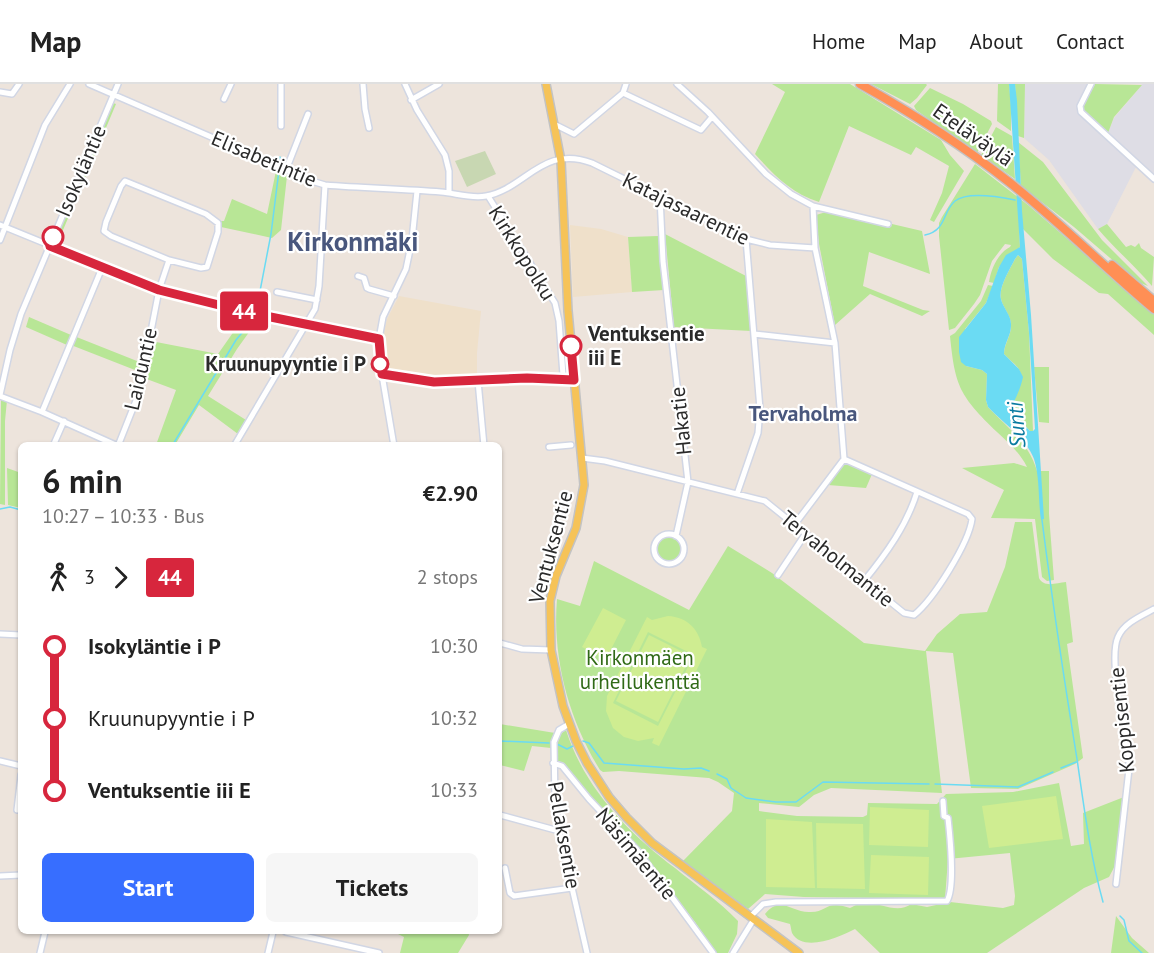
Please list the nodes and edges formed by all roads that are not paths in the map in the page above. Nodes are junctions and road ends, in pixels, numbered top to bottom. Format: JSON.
{"nodes":[{"id":1,"x":19,"y":84,"type":"edge"},
{"id":2,"x":70,"y":84,"type":"edge"},
{"id":3,"x":88,"y":84,"type":"edge"},
{"id":4,"x":118,"y":84,"type":"edge"},
{"id":5,"x":231,"y":84,"type":"edge"},
{"id":6,"x":281,"y":84,"type":"edge"},
{"id":7,"x":363,"y":84,"type":"edge"},
{"id":8,"x":405,"y":84,"type":"edge"},
{"id":9,"x":439,"y":84,"type":"edge"},
{"id":10,"x":546,"y":84,"type":"edge"},
{"id":11,"x":626,"y":84,"type":"edge"},
{"id":12,"x":677,"y":84,"type":"edge"},
{"id":13,"x":860,"y":84,"type":"edge"},
{"id":14,"x":1091,"y":84,"type":"edge"},
{"id":15,"x":0,"y":92,"type":"edge"},
{"id":16,"x":622,"y":93,"type":"junction"},
{"id":17,"x":113,"y":94,"type":"junction"},
{"id":18,"x":224,"y":99,"type":"dead end"},
{"id":19,"x":411,"y":100,"type":"junction"},
{"id":20,"x":308,"y":114,"type":"dead end"},
{"id":21,"x":712,"y":117,"type":"junction"},
{"id":22,"x":554,"y":124,"type":"junction"},
{"id":23,"x":281,"y":126,"type":"dead end"},
{"id":24,"x":369,"y":128,"type":"dead end"},
{"id":25,"x":561,"y":161,"type":"junction"},
{"id":26,"x":282,"y":168,"type":"junction"},
{"id":27,"x":1154,"y":179,"type":"edge"},
{"id":28,"x":325,"y":185,"type":"junction"},
{"id":29,"x":417,"y":191,"type":"junction"},
{"id":30,"x":449,"y":193,"type":"junction"},
{"id":31,"x":488,"y":196,"type":"junction"},
{"id":32,"x":660,"y":197,"type":"junction"},
{"id":33,"x":813,"y":206,"type":"junction"},
{"id":34,"x":888,"y":224,"type":"dead end"},
{"id":35,"x":2,"y":226,"type":"edge"},
{"id":36,"x":746,"y":239,"type":"junction"},
{"id":37,"x":0,"y":240,"type":"edge"},
{"id":38,"x":376,"y":244,"type":"dead end"},
{"id":39,"x":50,"y":246,"type":"junction"},
{"id":40,"x":411,"y":248,"type":"junction"},
{"id":41,"x":815,"y":248,"type":"junction"},
{"id":42,"x":169,"y":260,"type":"junction"},
{"id":43,"x":102,"y":268,"type":"junction"},
{"id":44,"x":358,"y":276,"type":"dead end"},
{"id":45,"x":159,"y":290,"type":"junction"},
{"id":46,"x":277,"y":292,"type":"dead end"},
{"id":47,"x":394,"y":296,"type":"junction"},
{"id":48,"x":317,"y":300,"type":"junction"},
{"id":49,"x":1152,"y":302,"type":"edge"},
{"id":50,"x":307,"y":325,"type":"junction"},
{"id":51,"x":754,"y":334,"type":"junction"},
{"id":52,"x":379,"y":339,"type":"junction"},
{"id":53,"x":835,"y":343,"type":"junction"},
{"id":54,"x":382,"y":374,"type":"junction"},
{"id":55,"x":565,"y":380,"type":"junction"},
{"id":56,"x":574,"y":380,"type":"junction"},
{"id":57,"x":478,"y":381,"type":"junction"},
{"id":58,"x":0,"y":396,"type":"edge"},
{"id":59,"x":42,"y":412,"type":"junction"},
{"id":60,"x":64,"y":421,"type":"junction"},
{"id":61,"x":55,"y":442,"type":"edge"},
{"id":62,"x":109,"y":442,"type":"edge"},
{"id":63,"x":120,"y":442,"type":"edge"},
{"id":64,"x":236,"y":442,"type":"edge"},
{"id":65,"x":393,"y":442,"type":"edge"},
{"id":66,"x":484,"y":442,"type":"edge"},
{"id":67,"x":571,"y":445,"type":"dead end"},
{"id":68,"x":549,"y":447,"type":"dead end"},
{"id":69,"x":582,"y":458,"type":"junction"},
{"id":70,"x":843,"y":459,"type":"junction"},
{"id":71,"x":688,"y":482,"type":"junction"},
{"id":72,"x":917,"y":492,"type":"junction"},
{"id":73,"x":737,"y":494,"type":"junction"},
{"id":74,"x":795,"y":524,"type":"junction"},
{"id":75,"x":806,"y":533,"type":"junction"},
{"id":76,"x":676,"y":536,"type":"junction"},
{"id":77,"x":778,"y":575,"type":"dead end"},
{"id":78,"x":864,"y":581,"type":"junction"},
{"id":79,"x":1154,"y":609,"type":"edge"},
{"id":80,"x":0,"y":634,"type":"edge"},
{"id":81,"x":18,"y":634,"type":"edge"},
{"id":82,"x":502,"y":644,"type":"edge"},
{"id":83,"x":551,"y":650,"type":"junction"},
{"id":84,"x":570,"y":724,"type":"junction"},
{"id":85,"x":0,"y":761,"type":"edge"},
{"id":86,"x":553,"y":763,"type":"junction"},
{"id":87,"x":18,"y":765,"type":"edge"},
{"id":88,"x":18,"y":801,"type":"edge"},
{"id":89,"x":943,"y":801,"type":"dead end"},
{"id":90,"x":17,"y":810,"type":"dead end"},
{"id":91,"x":502,"y":816,"type":"edge"},
{"id":92,"x":559,"y":831,"type":"junction"},
{"id":93,"x":505,"y":868,"type":"dead end"},
{"id":94,"x":18,"y":875,"type":"edge"},
{"id":95,"x":0,"y":876,"type":"edge"},
{"id":96,"x":1116,"y":884,"type":"dead end"},
{"id":97,"x":572,"y":888,"type":"junction"},
{"id":98,"x":752,"y":918,"type":"junction"},
{"id":99,"x":45,"y":934,"type":"edge"},
{"id":100,"x":273,"y":934,"type":"edge"},
{"id":101,"x":295,"y":934,"type":"edge"},
{"id":102,"x":40,"y":953,"type":"edge"},
{"id":103,"x":268,"y":953,"type":"edge"},
{"id":104,"x":379,"y":953,"type":"edge"},
{"id":105,"x":587,"y":953,"type":"edge"},
{"id":106,"x":713,"y":953,"type":"edge"},
{"id":107,"x":733,"y":953,"type":"edge"},
{"id":108,"x":799,"y":953,"type":"edge"}],
"edges":[{"from":1,"to":15,"type":"street"},
{"from":2,"to":35,"type":"street"},
{"from":3,"to":17,"type":"street","name":"Elisabetintie"},
{"from":4,"to":17,"type":"street","name":"Isokyläntie"},
{"from":5,"to":18,"type":"street"},
{"from":6,"to":23,"type":"street"},
{"from":7,"to":24,"type":"street"},
{"from":8,"to":19,"type":"street"},
{"from":9,"to":19,"type":"street"},
{"from":10,"to":22,"type":"main road","name":"Ventuksentie"},
{"from":11,"to":16,"type":"street"},
{"from":12,"to":21,"type":"street"},
{"from":13,"to":49,"type":"highway","name":"Eteläväylä"},
{"from":14,"to":27,"type":"street"},
{"from":16,"to":21,"type":"street"},
{"from":16,"to":22,"type":"street"},
{"from":17,"to":26,"type":"street","name":"Elisabetintie"},
{"from":17,"to":39,"type":"street","name":"Isokyläntie"},
{"from":19,"to":30,"type":"street"},
{"from":20,"to":26,"type":"street"},
{"from":21,"to":33,"type":"street"},
{"from":22,"to":25,"type":"main road","name":"Ventuksentie"},
{"from":25,"to":31,"type":"street"},
{"from":25,"to":32,"type":"street","name":"Katajasaarentie"},
{"from":25,"to":56,"type":"main road","name":"Ventuksentie"},
{"from":26,"to":28,"type":"street","name":"Elisabetintie"},
{"from":28,"to":29,"type":"street","name":"Elisabetintie"},
{"from":28,"to":48,"type":"street"},
{"from":29,"to":30,"type":"street","name":"Elisabetintie"},
{"from":29,"to":40,"type":"street"},
{"from":30,"to":31,"type":"street","name":"Elisabetintie"},
{"from":31,"to":55,"type":"street","name":"Kirkkopolku"},
{"from":32,"to":36,"type":"street","name":"Katajasaarentie"},
{"from":32,"to":71,"type":"street","name":"Hakatie"},
{"from":33,"to":34,"type":"street"},
{"from":33,"to":41,"type":"street"},
{"from":35,"to":37,"type":"street"},
{"from":35,"to":39,"type":"street"},
{"from":36,"to":41,"type":"street","name":"Katajasaarentie"},
{"from":36,"to":51,"type":"street"},
{"from":38,"to":40,"type":"street"},
{"from":39,"to":43,"type":"street"},
{"from":39,"to":58,"type":"street","name":"Isokyläntie"},
{"from":40,"to":47,"type":"street"},
{"from":41,"to":53,"type":"street"},
{"from":42,"to":42,"type":"street"},
{"from":42,"to":45,"type":"street","name":"Laiduntie"},
{"from":43,"to":45,"type":"street"},
{"from":43,"to":59,"type":"street"},
{"from":44,"to":47,"type":"street"},
{"from":45,"to":50,"type":"street"},
{"from":45,"to":63,"type":"street","name":"Laiduntie"},
{"from":46,"to":48,"type":"street"},
{"from":47,"to":52,"type":"street"},
{"from":48,"to":50,"type":"street"},
{"from":50,"to":52,"type":"street"},
{"from":50,"to":64,"type":"street"},
{"from":51,"to":53,"type":"street"},
{"from":51,"to":73,"type":"street"},
{"from":52,"to":54,"type":"street"},
{"from":53,"to":70,"type":"street"},
{"from":54,"to":57,"type":"street"},
{"from":54,"to":65,"type":"street"},
{"from":55,"to":56,"type":"street"},
{"from":55,"to":57,"type":"street"},
{"from":56,"to":69,"type":"main road","name":"Ventuksentie"},
{"from":57,"to":66,"type":"street"},
{"from":58,"to":59,"type":"street"},
{"from":59,"to":60,"type":"street"},
{"from":60,"to":61,"type":"street"},
{"from":60,"to":62,"type":"street"},
{"from":67,"to":68,"type":"street"},
{"from":69,"to":71,"type":"street","name":"Tervaholmantie"},
{"from":69,"to":83,"type":"main road","name":"Ventuksentie"},
{"from":70,"to":72,"type":"street","name":"Tervaholmantie"},
{"from":70,"to":74,"type":"street"},
{"from":71,"to":73,"type":"street","name":"Tervaholmantie"},
{"from":71,"to":76,"type":"street","name":"Hakatie"},
{"from":72,"to":78,"type":"street"},
{"from":72,"to":78,"type":"street","name":"Tervaholmantie"},
{"from":73,"to":74,"type":"street","name":"Tervaholmantie"},
{"from":74,"to":75,"type":"street","name":"Tervaholmantie"},
{"from":75,"to":77,"type":"street"},
{"from":75,"to":78,"type":"street","name":"Tervaholmantie"},
{"from":76,"to":76,"type":"street","name":"Hakatie"},
{"from":79,"to":96,"type":"street","name":"Koppisentie"},
{"from":80,"to":81,"type":"street"},
{"from":82,"to":83,"type":"street"},
{"from":83,"to":84,"type":"main road","name":"Ventuksentie"},
{"from":84,"to":86,"type":"street","name":"Pellaksentie"},
{"from":84,"to":98,"type":"main road","name":"Ventuksentie"},
{"from":85,"to":87,"type":"street"},
{"from":86,"to":92,"type":"street","name":"Pellaksentie"},
{"from":86,"to":106,"type":"street","name":"Näsimäentie"},
{"from":88,"to":90,"type":"street"},
{"from":89,"to":98,"type":"street"},
{"from":91,"to":92,"type":"street"},
{"from":92,"to":97,"type":"street","name":"Pellaksentie"},
{"from":93,"to":97,"type":"street"},
{"from":94,"to":95,"type":"street"},
{"from":97,"to":105,"type":"street","name":"Pellaksentie"},
{"from":98,"to":107,"type":"street"},
{"from":98,"to":108,"type":"main road","name":"Ventuksentie"},
{"from":99,"to":102,"type":"street"},
{"from":100,"to":103,"type":"street"},
{"from":101,"to":104,"type":"street"}]}
